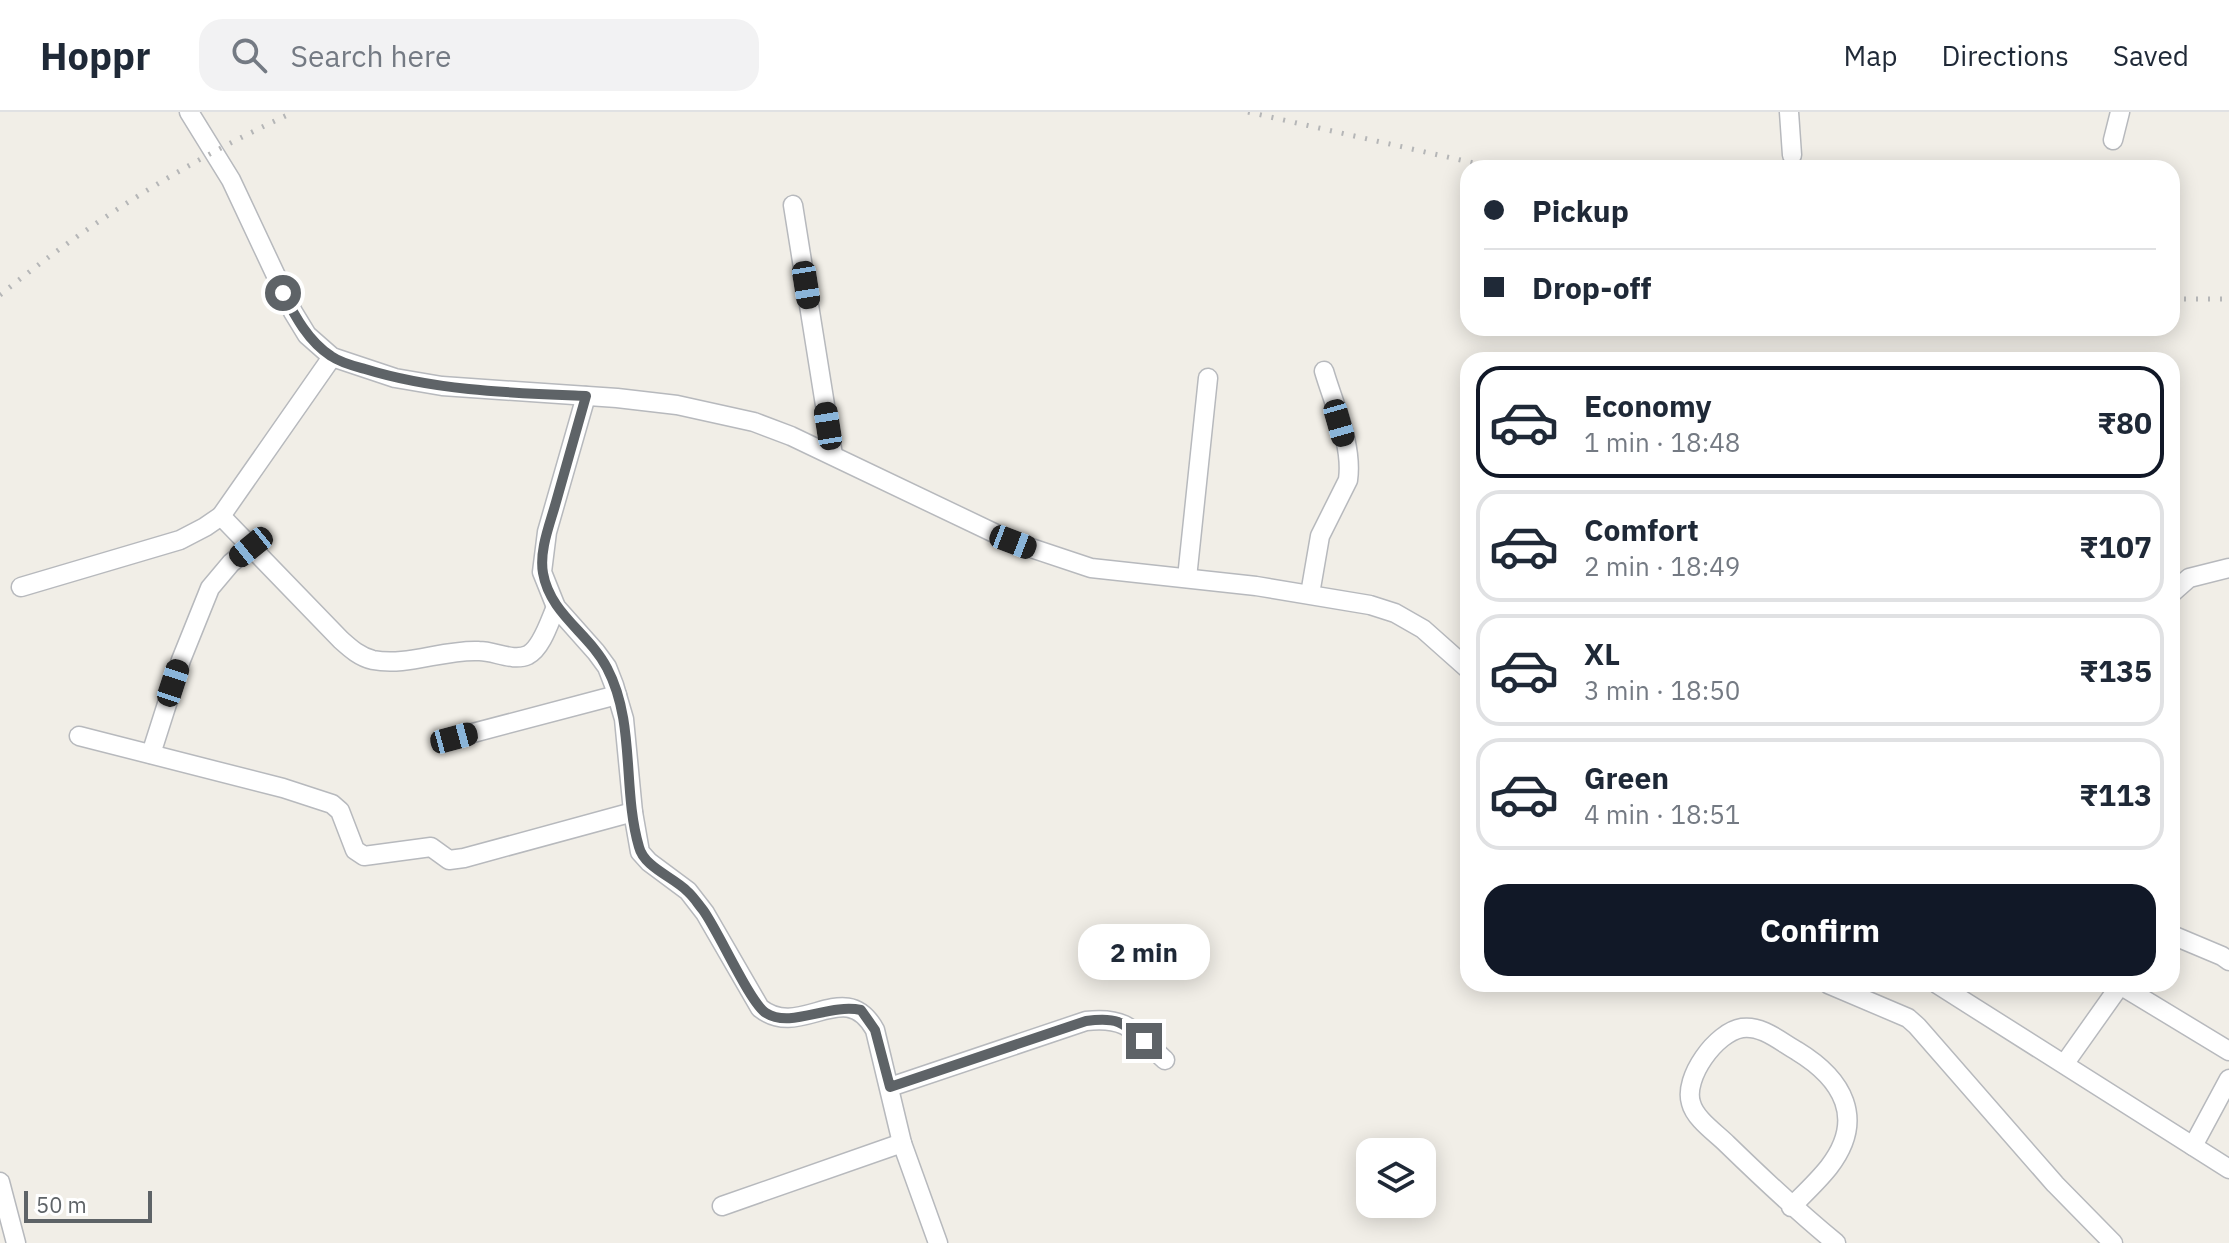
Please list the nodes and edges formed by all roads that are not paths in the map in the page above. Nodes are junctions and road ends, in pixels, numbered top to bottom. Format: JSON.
{"nodes":[{"id":1,"x":189,"y":112,"type":"edge"},
{"id":2,"x":1789,"y":112,"type":"edge"},
{"id":3,"x":2120,"y":112,"type":"edge"},
{"id":4,"x":2113,"y":140,"type":"dead end"},
{"id":5,"x":1792,"y":155,"type":"dead end"},
{"id":6,"x":793,"y":205,"type":"dead end"},
{"id":7,"x":332,"y":357,"type":"junction"},
{"id":8,"x":1324,"y":371,"type":"dead end"},
{"id":9,"x":1208,"y":378,"type":"dead end"},
{"id":10,"x":586,"y":396,"type":"junction"},
{"id":11,"x":833,"y":455,"type":"junction"},
{"id":12,"x":221,"y":516,"type":"junction"},
{"id":13,"x":251,"y":547,"type":"junction"},
{"id":14,"x":2229,"y":568,"type":"edge"},
{"id":15,"x":1187,"y":578,"type":"junction"},
{"id":16,"x":2180,"y":586,"type":"edge"},
{"id":17,"x":21,"y":587,"type":"dead end"},
{"id":18,"x":1310,"y":594,"type":"junction"},
{"id":19,"x":556,"y":607,"type":"junction"},
{"id":20,"x":1460,"y":662,"type":"edge"},
{"id":21,"x":617,"y":695,"type":"junction"},
{"id":22,"x":79,"y":736,"type":"dead end"},
{"id":23,"x":454,"y":738,"type":"dead end"},
{"id":24,"x":151,"y":754,"type":"junction"},
{"id":25,"x":633,"y":812,"type":"junction"},
{"id":26,"x":2180,"y":938,"type":"edge"},
{"id":27,"x":2229,"y":961,"type":"edge"},
{"id":28,"x":1847,"y":992,"type":"edge"},
{"id":29,"x":1950,"y":992,"type":"edge"},
{"id":30,"x":2114,"y":992,"type":"edge"},
{"id":31,"x":2133,"y":992,"type":"edge"},
{"id":32,"x":2229,"y":1051,"type":"edge"},
{"id":33,"x":1165,"y":1060,"type":"dead end"},
{"id":34,"x":2065,"y":1063,"type":"junction"},
{"id":35,"x":2229,"y":1079,"type":"edge"},
{"id":36,"x":890,"y":1087,"type":"junction"},
{"id":37,"x":902,"y":1143,"type":"junction"},
{"id":38,"x":2193,"y":1146,"type":"junction"},
{"id":39,"x":2229,"y":1169,"type":"edge"},
{"id":40,"x":0,"y":1182,"type":"edge"},
{"id":41,"x":722,"y":1206,"type":"dead end"},
{"id":42,"x":1791,"y":1207,"type":"junction"},
{"id":43,"x":16,"y":1243,"type":"edge"},
{"id":44,"x":938,"y":1243,"type":"edge"},
{"id":45,"x":1836,"y":1243,"type":"edge"},
{"id":46,"x":2113,"y":1243,"type":"edge"}],
"edges":[{"from":1,"to":7,"type":"street"},
{"from":2,"to":5,"type":"street"},
{"from":3,"to":4,"type":"street"},
{"from":6,"to":11,"type":"street"},
{"from":7,"to":10,"type":"street"},
{"from":7,"to":12,"type":"street"},
{"from":8,"to":18,"type":"street"},
{"from":9,"to":15,"type":"street"},
{"from":10,"to":11,"type":"street"},
{"from":10,"to":19,"type":"street"},
{"from":11,"to":15,"type":"street"},
{"from":12,"to":13,"type":"street"},
{"from":12,"to":17,"type":"street"},
{"from":13,"to":19,"type":"street"},
{"from":13,"to":24,"type":"street"},
{"from":14,"to":16,"type":"street"},
{"from":15,"to":18,"type":"street"},
{"from":18,"to":20,"type":"street"},
{"from":19,"to":21,"type":"street"},
{"from":21,"to":23,"type":"street"},
{"from":21,"to":25,"type":"street"},
{"from":22,"to":24,"type":"street"},
{"from":24,"to":25,"type":"street"},
{"from":25,"to":36,"type":"street"},
{"from":26,"to":27,"type":"street"},
{"from":28,"to":46,"type":"street"},
{"from":29,"to":34,"type":"street"},
{"from":30,"to":34,"type":"street"},
{"from":31,"to":32,"type":"street"},
{"from":33,"to":36,"type":"street"},
{"from":34,"to":38,"type":"street"},
{"from":35,"to":38,"type":"street"},
{"from":36,"to":37,"type":"street"},
{"from":37,"to":41,"type":"street"},
{"from":37,"to":44,"type":"street"},
{"from":38,"to":39,"type":"street"},
{"from":40,"to":43,"type":"street"},
{"from":42,"to":42,"type":"street"},
{"from":42,"to":45,"type":"street"}]}
